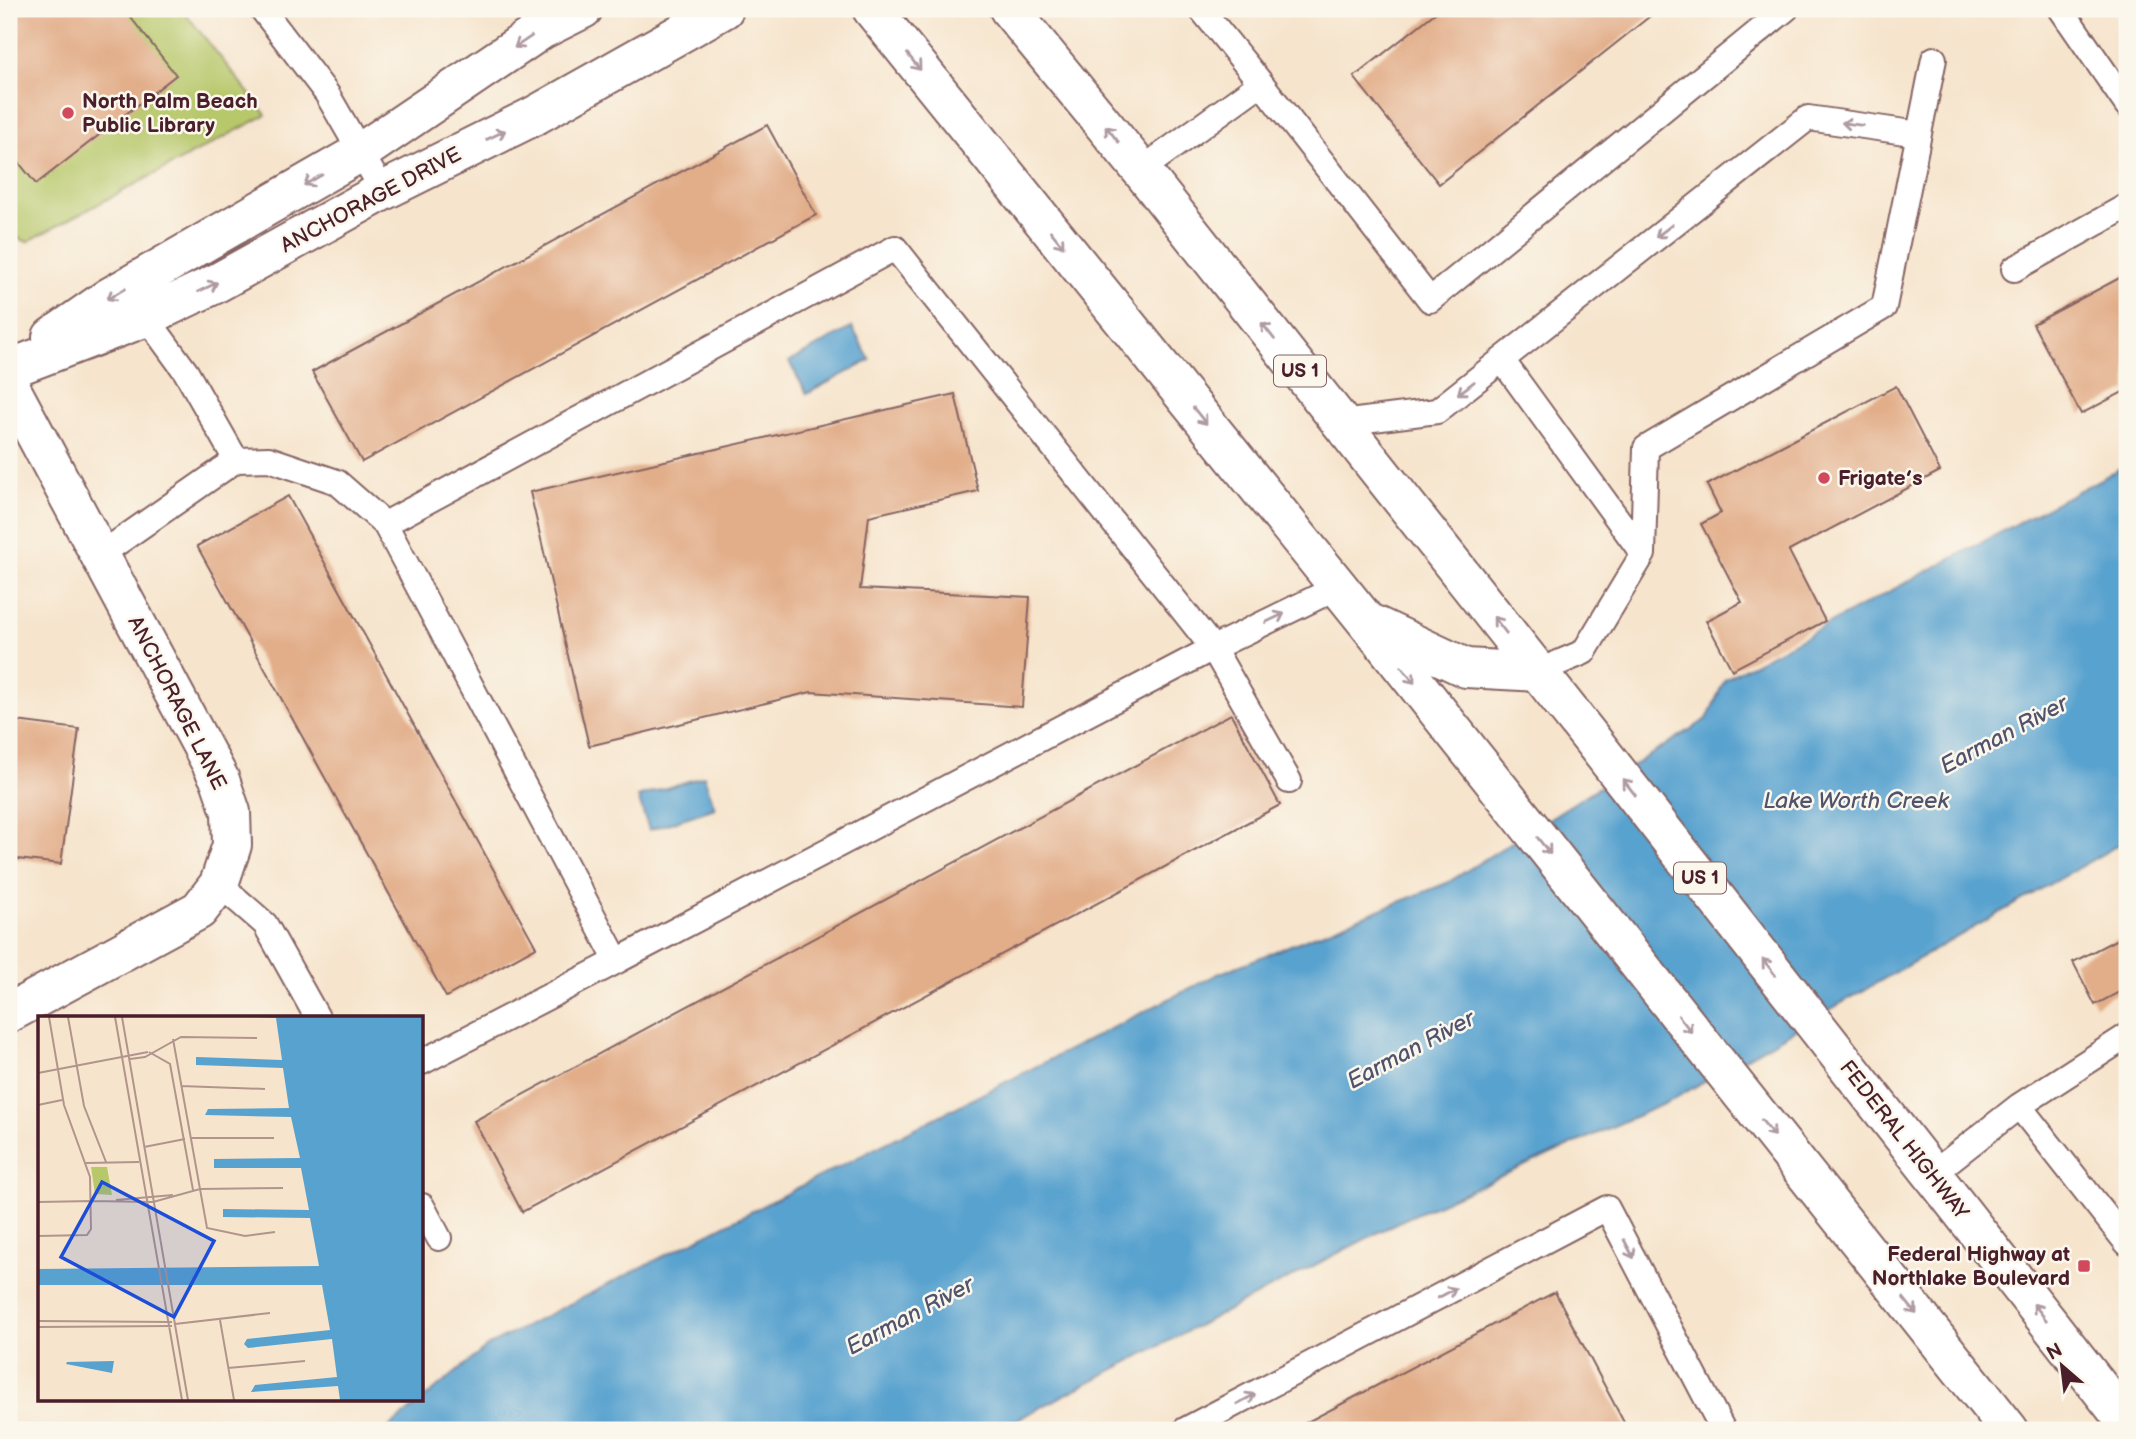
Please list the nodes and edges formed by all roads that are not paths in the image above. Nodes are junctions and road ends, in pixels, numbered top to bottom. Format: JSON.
{"nodes":[{"id":1,"x":262,"y":9,"type":"edge"},
{"id":2,"x":583,"y":9,"type":"edge"},
{"id":3,"x":724,"y":9,"type":"edge"},
{"id":4,"x":872,"y":9,"type":"edge"},
{"id":5,"x":1009,"y":9,"type":"edge"},
{"id":6,"x":1201,"y":9,"type":"edge"},
{"id":7,"x":1786,"y":9,"type":"edge"},
{"id":8,"x":2060,"y":9,"type":"edge"},
{"id":9,"x":1934,"y":59,"type":"dead end"},
{"id":10,"x":1261,"y":83,"type":"junction"},
{"id":11,"x":2127,"y":105,"type":"edge"},
{"id":12,"x":1919,"y":134,"type":"junction"},
{"id":13,"x":361,"y":152,"type":"junction"},
{"id":14,"x":1141,"y":170,"type":"junction"},
{"id":15,"x":383,"y":191,"type":"junction"},
{"id":16,"x":2127,"y":206,"type":"edge"},
{"id":17,"x":2014,"y":269,"type":"dead end"},
{"id":18,"x":146,"y":317,"type":"junction"},
{"id":19,"x":1502,"y":360,"type":"junction"},
{"id":20,"x":9,"y":368,"type":"edge"},
{"id":21,"x":9,"y":385,"type":"edge"},
{"id":22,"x":1341,"y":423,"type":"junction"},
{"id":23,"x":236,"y":460,"type":"junction"},
{"id":24,"x":385,"y":524,"type":"junction"},
{"id":25,"x":1643,"y":554,"type":"junction"},
{"id":26,"x":100,"y":555,"type":"junction"},
{"id":27,"x":1338,"y":587,"type":"junction"},
{"id":28,"x":1366,"y":621,"type":"junction"},
{"id":29,"x":1213,"y":648,"type":"junction"},
{"id":30,"x":1537,"y":672,"type":"junction"},
{"id":31,"x":1289,"y":781,"type":"dead end"},
{"id":32,"x":219,"y":884,"type":"junction"},
{"id":33,"x":617,"y":961,"type":"junction"},
{"id":34,"x":9,"y":1013,"type":"edge"},
{"id":35,"x":316,"y":1016,"type":"edge"},
{"id":36,"x":1811,"y":1021,"type":"joint"},
{"id":37,"x":2126,"y":1038,"type":"edge"},
{"id":38,"x":424,"y":1061,"type":"edge"},
{"id":39,"x":2019,"y":1106,"type":"junction"},
{"id":40,"x":1931,"y":1175,"type":"junction"},
{"id":41,"x":424,"y":1210,"type":"edge"},
{"id":42,"x":439,"y":1238,"type":"dead end"},
{"id":43,"x":2127,"y":1243,"type":"edge"},
{"id":44,"x":2127,"y":1423,"type":"edge"},
{"id":45,"x":1185,"y":1430,"type":"edge"},
{"id":46,"x":1723,"y":1430,"type":"edge"},
{"id":47,"x":2008,"y":1430,"type":"edge"}],
"edges":[{"from":1,"to":13,"type":"lane"},
{"from":2,"to":13,"type":"main road","name":"ANCHORAGE DRIVE","one_way":true},
{"from":15,"to":3,"type":"main road","name":"ANCHORAGE DRIVE","one_way":true},
{"from":4,"to":27,"type":"main road","one_way":true},
{"from":14,"to":5,"type":"main road","name":"US 1","number":"US 1","one_way":true},
{"from":6,"to":10,"type":"lane"},
{"from":7,"to":10,"type":"lane"},
{"from":8,"to":11,"type":"lane"},
{"from":9,"to":12,"type":"lane"},
{"from":10,"to":14,"type":"lane"},
{"from":12,"to":19,"type":"lane","one_way":true},
{"from":12,"to":25,"type":"lane"},
{"from":13,"to":15,"type":"lane"},
{"from":13,"to":20,"type":"main road","name":"ANCHORAGE DRIVE","one_way":true},
{"from":22,"to":14,"type":"main road","name":"US 1","number":"US 1","one_way":true},
{"from":18,"to":15,"type":"main road","name":"ANCHORAGE DRIVE","one_way":true},
{"from":16,"to":17,"type":"lane"},
{"from":18,"to":20,"type":"main road","name":"ANCHORAGE DRIVE"},
{"from":18,"to":23,"type":"lane"},
{"from":19,"to":22,"type":"lane","one_way":true},
{"from":19,"to":25,"type":"lane"},
{"from":21,"to":26,"type":"main road","name":"ANCHORAGE LANE"},
{"from":30,"to":22,"type":"main road","name":"US 1","number":"US 1","one_way":true},
{"from":23,"to":24,"type":"lane"},
{"from":23,"to":26,"type":"lane"},
{"from":24,"to":29,"type":"lane"},
{"from":24,"to":33,"type":"lane"},
{"from":25,"to":30,"type":"lane"},
{"from":26,"to":32,"type":"main road","name":"ANCHORAGE LANE"},
{"from":27,"to":28,"type":"main road"},
{"from":29,"to":27,"type":"lane","one_way":true},
{"from":28,"to":30,"type":"main road"},
{"from":28,"to":47,"type":"main road","one_way":true},
{"from":29,"to":31,"type":"lane"},
{"from":29,"to":33,"type":"lane"},
{"from":36,"to":30,"type":"main road","name":"US 1","number":"US 1","one_way":true},
{"from":32,"to":34,"type":"main road","name":"ANCHORAGE LANE"},
{"from":32,"to":35,"type":"lane"},
{"from":33,"to":38,"type":"lane"},
{"from":36,"to":40,"type":"main road","name":"FEDERAL HIGHWAY","number":"US 1"},
{"from":37,"to":39,"type":"lane"},
{"from":39,"to":40,"type":"lane"},
{"from":39,"to":43,"type":"lane"},
{"from":44,"to":40,"type":"main road","name":"FEDERAL HIGHWAY","number":"US 1","one_way":true},
{"from":41,"to":42,"type":"lane"},
{"from":45,"to":46,"type":"lane","one_way":true}]}
